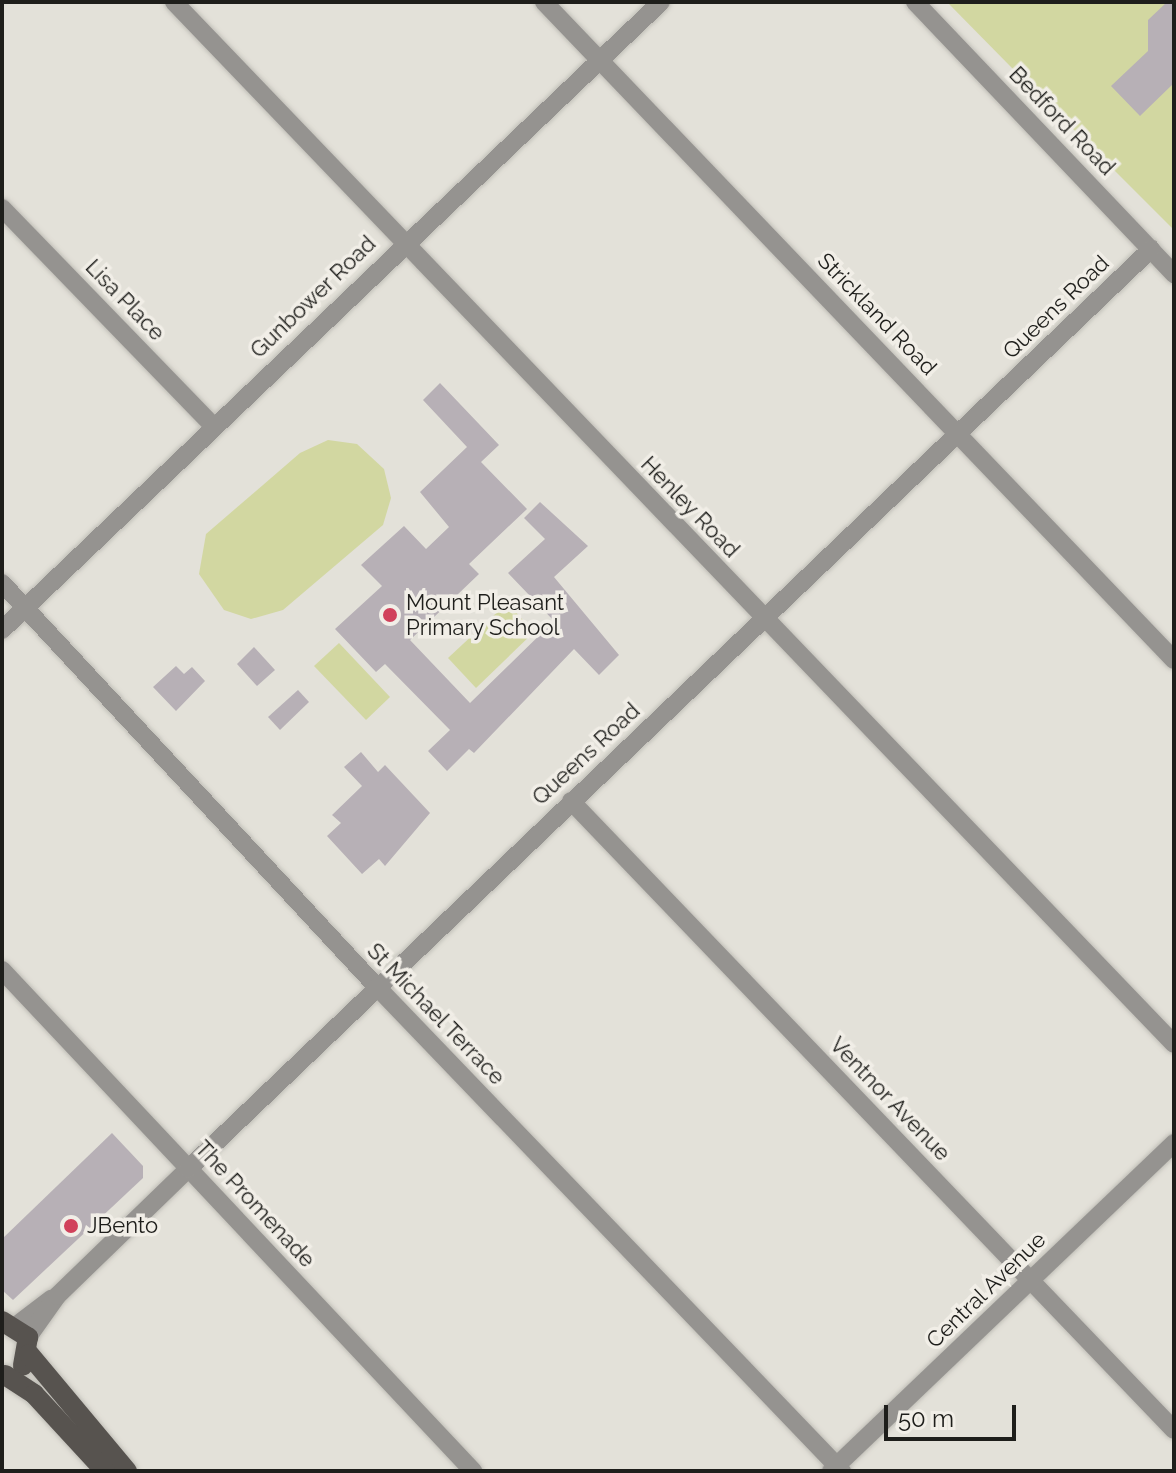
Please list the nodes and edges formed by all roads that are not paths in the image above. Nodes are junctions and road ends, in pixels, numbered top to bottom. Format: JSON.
{"nodes":[{"id":1,"x":174,"y":2,"type":"edge"},
{"id":2,"x":544,"y":2,"type":"edge"},
{"id":3,"x":661,"y":2,"type":"edge"},
{"id":4,"x":915,"y":2,"type":"edge"},
{"id":5,"x":600,"y":61,"type":"junction"},
{"id":6,"x":2,"y":208,"type":"edge"},
{"id":7,"x":405,"y":242,"type":"junction"},
{"id":8,"x":1151,"y":249,"type":"junction"},
{"id":9,"x":1174,"y":274,"type":"edge"},
{"id":10,"x":213,"y":426,"type":"junction"},
{"id":11,"x":959,"y":434,"type":"junction"},
{"id":12,"x":2,"y":583,"type":"edge"},
{"id":13,"x":26,"y":607,"type":"junction"},
{"id":14,"x":763,"y":619,"type":"junction"},
{"id":15,"x":2,"y":630,"type":"edge"},
{"id":16,"x":1174,"y":660,"type":"edge"},
{"id":17,"x":571,"y":801,"type":"junction"},
{"id":18,"x":2,"y":970,"type":"edge"},
{"id":19,"x":377,"y":987,"type":"junction"},
{"id":20,"x":1174,"y":1044,"type":"edge"},
{"id":21,"x":1174,"y":1143,"type":"edge"},
{"id":22,"x":188,"y":1169,"type":"junction"},
{"id":23,"x":1031,"y":1280,"type":"junction"},
{"id":24,"x":19,"y":1334,"type":"edge"},
{"id":25,"x":3,"y":1375,"type":"edge"},
{"id":26,"x":1174,"y":1430,"type":"edge"},
{"id":27,"x":78,"y":1432,"type":"junction"},
{"id":28,"x":837,"y":1469,"type":"edge"},
{"id":29,"x":105,"y":1471,"type":"edge"},
{"id":30,"x":127,"y":1471,"type":"edge"},
{"id":31,"x":473,"y":1471,"type":"edge"}],
"edges":[{"from":1,"to":7,"type":"street","name":"Henley Road"},
{"from":2,"to":5,"type":"street","name":"Strickland Road"},
{"from":3,"to":5,"type":"street","name":"Gunbower Road"},
{"from":4,"to":8,"type":"street","name":"Bedford Road"},
{"from":5,"to":7,"type":"street","name":"Gunbower Road"},
{"from":5,"to":11,"type":"street","name":"Strickland Road"},
{"from":6,"to":10,"type":"street","name":"Lisa Place"},
{"from":7,"to":10,"type":"street","name":"Gunbower Road"},
{"from":7,"to":14,"type":"street","name":"Henley Road"},
{"from":8,"to":9,"type":"street","name":"Bedford Road"},
{"from":8,"to":11,"type":"street","name":"Queens Road"},
{"from":10,"to":13,"type":"street","name":"Gunbower Road"},
{"from":11,"to":14,"type":"street","name":"Queens Road"},
{"from":11,"to":16,"type":"street","name":"Strickland Road"},
{"from":12,"to":13,"type":"street","name":"St Michael Terrace"},
{"from":13,"to":15,"type":"street","name":"Gunbower Road"},
{"from":13,"to":19,"type":"street","name":"St Michael Terrace"},
{"from":14,"to":17,"type":"street","name":"Queens Road"},
{"from":14,"to":20,"type":"street","name":"Henley Road"},
{"from":17,"to":19,"type":"street","name":"Queens Road"},
{"from":17,"to":23,"type":"street","name":"Ventnor Avenue"},
{"from":18,"to":22,"type":"street","name":"The Promenade"},
{"from":19,"to":22,"type":"street","name":"Queens Road"},
{"from":19,"to":28,"type":"street","name":"St Michael Terrace"},
{"from":21,"to":23,"type":"street","name":"Central Avenue"},
{"from":22,"to":24,"type":"street","name":"Queens Road"},
{"from":22,"to":31,"type":"street","name":"The Promenade"},
{"from":23,"to":26,"type":"street","name":"Ventnor Avenue"},
{"from":23,"to":28,"type":"street","name":"Central Avenue"},
{"from":24,"to":25,"type":"main road"},
{"from":24,"to":27,"type":"main road"},
{"from":25,"to":27,"type":"main road"},
{"from":27,"to":29,"type":"main road"},
{"from":27,"to":30,"type":"main road"}]}
